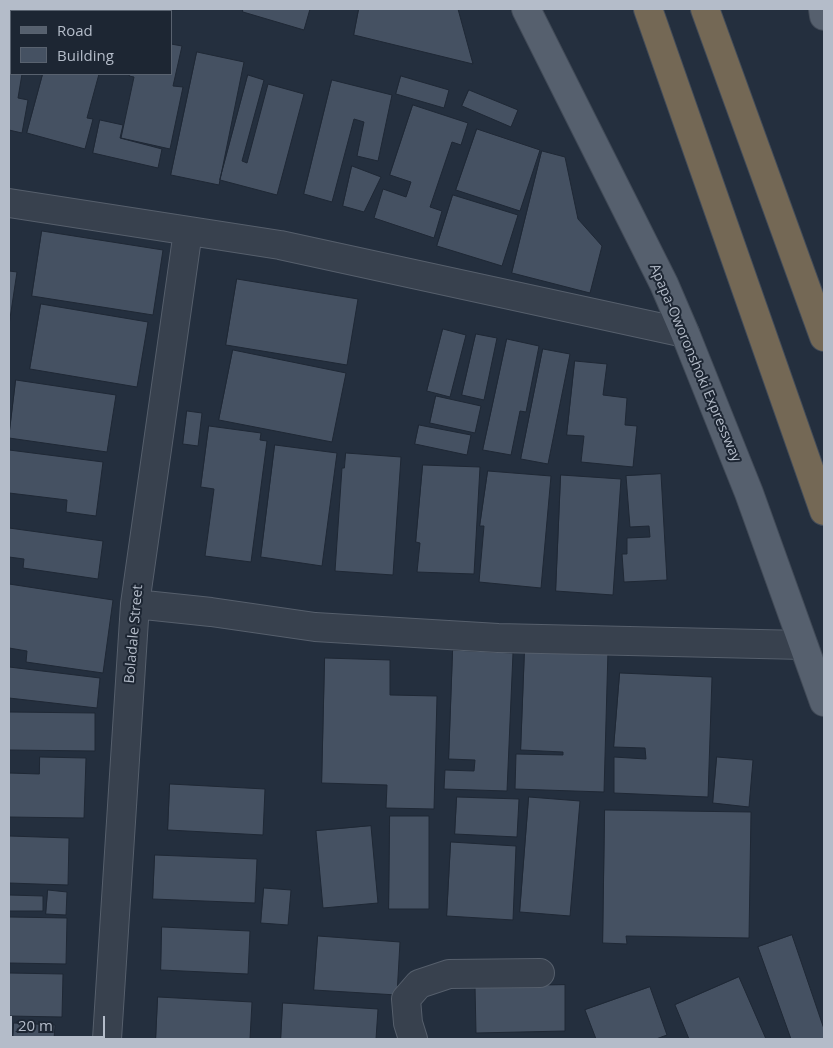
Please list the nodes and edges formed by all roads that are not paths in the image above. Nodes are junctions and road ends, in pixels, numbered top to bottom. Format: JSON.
{"nodes":[{"id":1,"x":526,"y":9,"type":"edge"},
{"id":2,"x":648,"y":9,"type":"edge"},
{"id":3,"x":705,"y":9,"type":"edge"},
{"id":4,"x":823,"y":9,"type":"edge"},
{"id":5,"x":824,"y":16,"type":"edge"},
{"id":6,"x":9,"y":203,"type":"edge"},
{"id":7,"x":188,"y":231,"type":"junction"},
{"id":8,"x":686,"y":333,"type":"junction"},
{"id":9,"x":824,"y":338,"type":"edge"},
{"id":10,"x":824,"y":511,"type":"edge"},
{"id":11,"x":135,"y":604,"type":"junction"},
{"id":12,"x":803,"y":645,"type":"junction"},
{"id":13,"x":824,"y":702,"type":"edge"},
{"id":14,"x":540,"y":973,"type":"dead end"},
{"id":15,"x":106,"y":1039,"type":"edge"},
{"id":16,"x":413,"y":1039,"type":"edge"}],
"edges":[{"from":1,"to":8,"type":"main road","name":"Apapa-Oworonshoki Expressway"},
{"from":2,"to":10,"type":"highway"},
{"from":3,"to":9,"type":"highway"},
{"from":4,"to":5,"type":"main road"},
{"from":6,"to":7,"type":"street"},
{"from":7,"to":8,"type":"street"},
{"from":7,"to":11,"type":"street","name":"Boladale Street"},
{"from":8,"to":12,"type":"main road","name":"Apapa-Oworonshoki Expressway"},
{"from":11,"to":12,"type":"street"},
{"from":11,"to":15,"type":"street","name":"Boladale Street"},
{"from":12,"to":13,"type":"main road","name":"Apapa-Oworonshoki Expressway"},
{"from":14,"to":16,"type":"street"}]}
